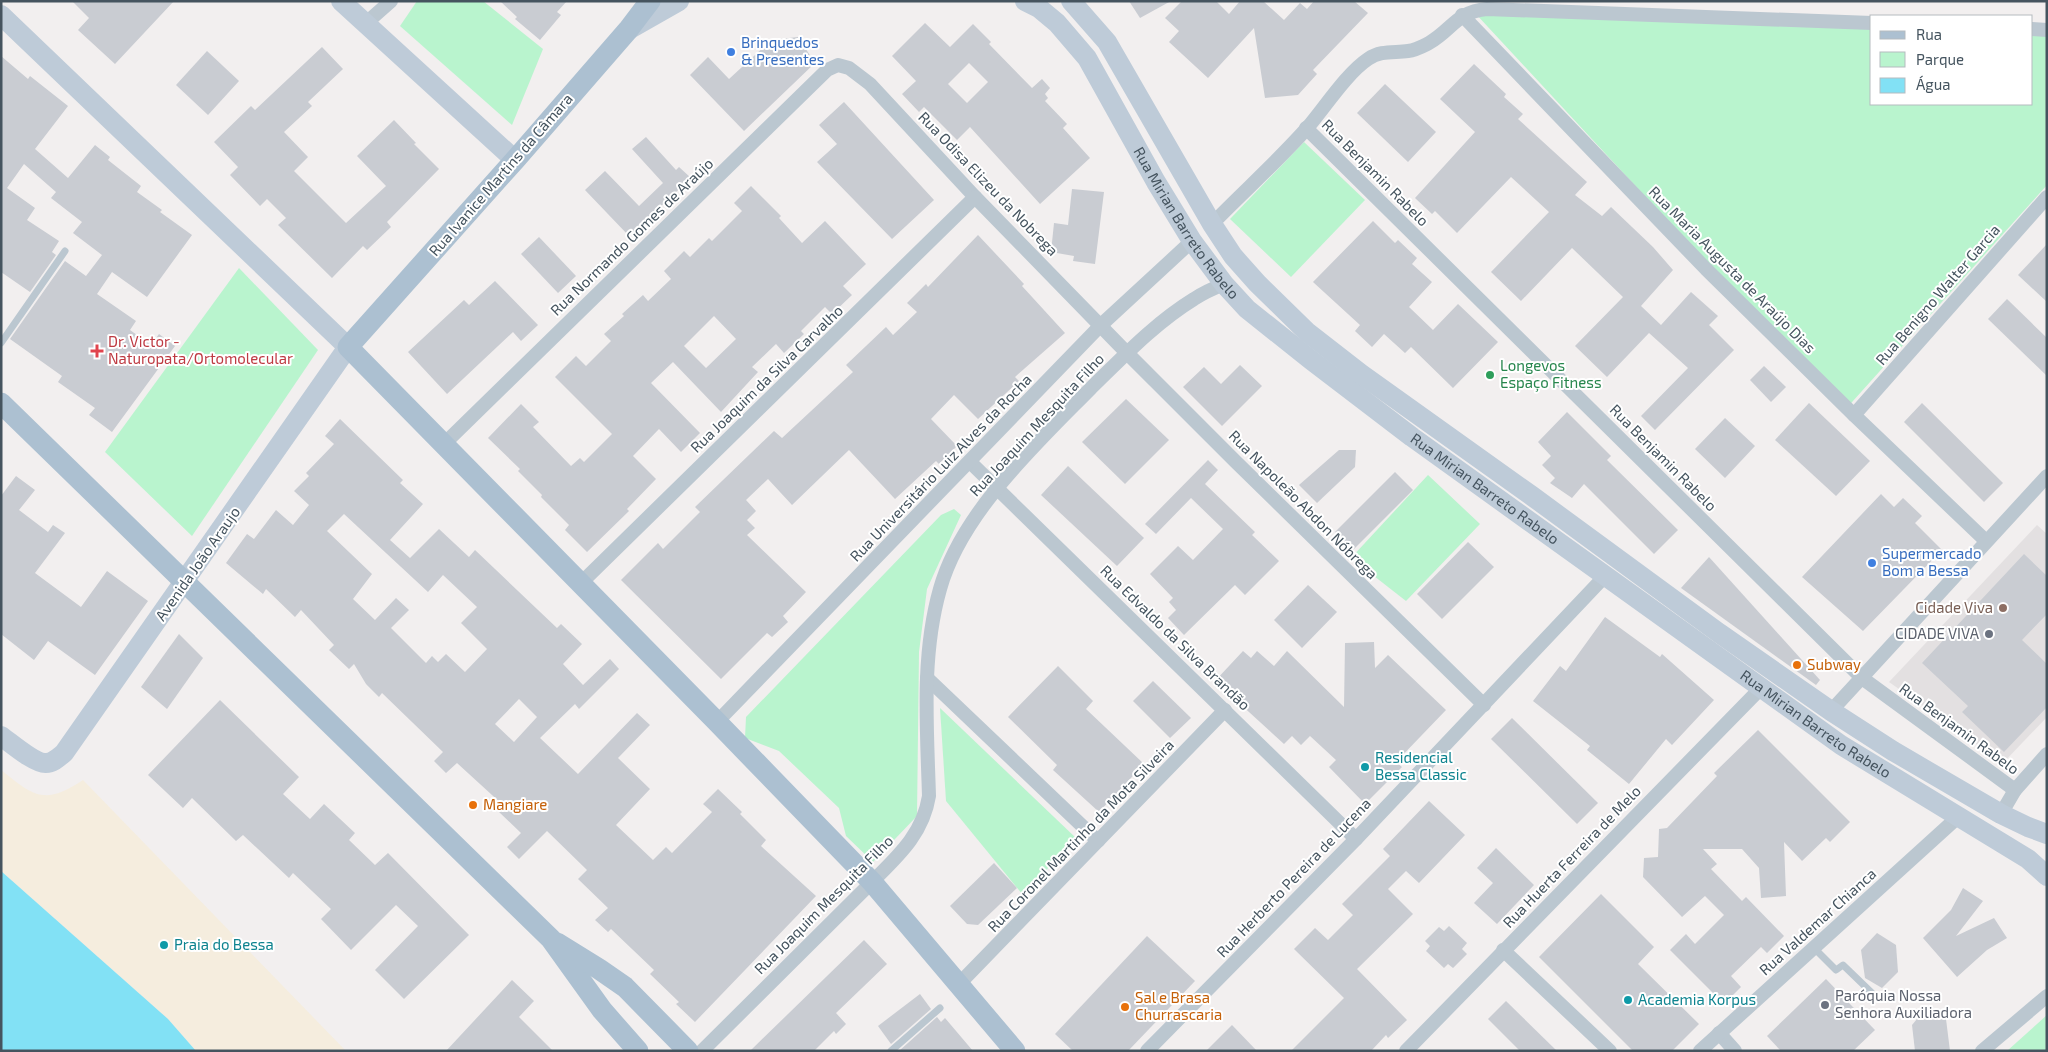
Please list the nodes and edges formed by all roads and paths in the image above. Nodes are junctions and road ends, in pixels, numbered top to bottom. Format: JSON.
{"nodes":[{"id":1,"x":341,"y":1,"type":"edge"},
{"id":2,"x":391,"y":1,"type":"edge"},
{"id":3,"x":650,"y":1,"type":"edge"},
{"id":4,"x":679,"y":1,"type":"edge"},
{"id":5,"x":1026,"y":1,"type":"edge"},
{"id":6,"x":1071,"y":1,"type":"edge"},
{"id":7,"x":1,"y":15,"type":"edge"},
{"id":8,"x":1462,"y":15,"type":"junction"},
{"id":9,"x":1870,"y":23,"type":"edge"},
{"id":10,"x":365,"y":24,"type":"junction"},
{"id":11,"x":2033,"y":29,"type":"edge"},
{"id":12,"x":628,"y":30,"type":"junction"},
{"id":13,"x":2047,"y":30,"type":"edge"},
{"id":14,"x":849,"y":68,"type":"joint"},
{"id":15,"x":1306,"y":128,"type":"junction"},
{"id":16,"x":515,"y":160,"type":"junction"},
{"id":17,"x":975,"y":197,"type":"junction"},
{"id":18,"x":2047,"y":197,"type":"edge"},
{"id":19,"x":1212,"y":224,"type":"junction"},
{"id":20,"x":1192,"y":241,"type":"junction"},
{"id":21,"x":65,"y":251,"type":"dead end"},
{"id":22,"x":1224,"y":284,"type":"junction"},
{"id":23,"x":1101,"y":325,"type":"junction"},
{"id":24,"x":1,"y":343,"type":"edge"},
{"id":25,"x":348,"y":347,"type":"junction"},
{"id":26,"x":1127,"y":352,"type":"junction"},
{"id":27,"x":1,"y":403,"type":"edge"},
{"id":28,"x":1854,"y":415,"type":"junction"},
{"id":29,"x":443,"y":445,"type":"junction"},
{"id":30,"x":970,"y":462,"type":"junction"},
{"id":31,"x":2047,"y":476,"type":"edge"},
{"id":32,"x":997,"y":488,"type":"junction"},
{"id":33,"x":1986,"y":541,"type":"junction"},
{"id":34,"x":1606,"y":575,"type":"junction"},
{"id":35,"x":186,"y":582,"type":"junction"},
{"id":36,"x":580,"y":584,"type":"junction"},
{"id":37,"x":927,"y":678,"type":"junction"},
{"id":38,"x":1862,"y":678,"type":"junction"},
{"id":39,"x":1762,"y":686,"type":"junction"},
{"id":40,"x":1484,"y":705,"type":"junction"},
{"id":41,"x":1225,"y":710,"type":"junction"},
{"id":42,"x":1831,"y":711,"type":"junction"},
{"id":43,"x":717,"y":722,"type":"junction"},
{"id":44,"x":1,"y":736,"type":"edge"},
{"id":45,"x":2047,"y":754,"type":"edge"},
{"id":46,"x":2015,"y":790,"type":"junction"},
{"id":47,"x":2001,"y":814,"type":"junction"},
{"id":48,"x":1958,"y":816,"type":"junction"},
{"id":49,"x":2047,"y":834,"type":"edge"},
{"id":50,"x":1356,"y":839,"type":"junction"},
{"id":51,"x":1098,"y":841,"type":"junction"},
{"id":52,"x":2047,"y":876,"type":"edge"},
{"id":53,"x":872,"y":882,"type":"junction"},
{"id":54,"x":551,"y":940,"type":"junction"},
{"id":55,"x":1814,"y":948,"type":"junction"},
{"id":56,"x":1504,"y":950,"type":"junction"},
{"id":57,"x":959,"y":984,"type":"junction"},
{"id":58,"x":1872,"y":993,"type":"dead end"},
{"id":59,"x":2047,"y":996,"type":"edge"},
{"id":60,"x":940,"y":1008,"type":"dead end"},
{"id":61,"x":1719,"y":1033,"type":"junction"},
{"id":62,"x":638,"y":1051,"type":"edge"},
{"id":63,"x":688,"y":1051,"type":"edge"},
{"id":64,"x":702,"y":1051,"type":"edge"},
{"id":65,"x":891,"y":1051,"type":"edge"},
{"id":66,"x":1015,"y":1051,"type":"edge"},
{"id":67,"x":1148,"y":1051,"type":"edge"},
{"id":68,"x":1406,"y":1051,"type":"edge"},
{"id":69,"x":1610,"y":1051,"type":"edge"},
{"id":70,"x":1700,"y":1051,"type":"edge"},
{"id":71,"x":1735,"y":1051,"type":"edge"},
{"id":72,"x":1982,"y":1051,"type":"edge"}],
"edges":[{"from":1,"to":10,"type":"main road"},
{"from":2,"to":10,"type":"street"},
{"from":3,"to":12,"type":"main road","name":"Rua Ivanice Martins da Câmara"},
{"from":4,"to":12,"type":"main road"},
{"from":5,"to":20,"type":"main road","name":"Rua Mirian Barreto Rabelo"},
{"from":6,"to":19,"type":"main road","name":"Rua Mirian Barreto Rabelo"},
{"from":7,"to":25,"type":"main road"},
{"from":8,"to":9,"type":"street"},
{"from":8,"to":15,"type":"street"},
{"from":8,"to":28,"type":"street","name":"Rua Maria Augusta de Araújo Dias"},
{"from":10,"to":16,"type":"main road"},
{"from":11,"to":13,"type":"street"},
{"from":12,"to":16,"type":"main road","name":"Rua Ivanice Martins da Câmara"},
{"from":14,"to":17,"type":"street","name":"Rua Odisa Elizeu da Nobrega"},
{"from":14,"to":29,"type":"street","name":"Rua Normando Gomes de Araújo"},
{"from":15,"to":19,"type":"street"},
{"from":15,"to":38,"type":"street","name":"Rua Benjamin Rabelo"},
{"from":16,"to":25,"type":"main road","name":"Rua Ivanice Martins da Câmara"},
{"from":17,"to":23,"type":"street","name":"Rua Odisa Elizeu da Nobrega"},
{"from":17,"to":36,"type":"street","name":"Rua Joaquim da Silva Carvalho"},
{"from":18,"to":28,"type":"street","name":"Rua Benigno Walter Garcia"},
{"from":19,"to":42,"type":"main road","name":"Rua Mirian Barreto Rabelo"},
{"from":20,"to":22,"type":"main road","name":"Rua Mirian Barreto Rabelo"},
{"from":20,"to":23,"type":"street","name":"Rua Universitário Luiz Alves da Rocha"},
{"from":21,"to":24,"type":"lane"},
{"from":22,"to":26,"type":"street","name":"Rua Joaquim Mesquita Filho"},
{"from":22,"to":34,"type":"main road","name":"Rua Mirian Barreto Rabelo"},
{"from":23,"to":26,"type":"street","name":"Rua Napoleão Abdon Nóbrega"},
{"from":23,"to":30,"type":"street","name":"Rua Universitário Luiz Alves da Rocha"},
{"from":25,"to":29,"type":"main road"},
{"from":25,"to":35,"type":"main road","name":"Avenida João Araujo"},
{"from":26,"to":32,"type":"street","name":"Rua Joaquim Mesquita Filho"},
{"from":26,"to":40,"type":"street","name":"Rua Napoleão Abdon Nóbrega"},
{"from":27,"to":35,"type":"main road"},
{"from":28,"to":33,"type":"street","name":"Rua Maria Augusta de Araújo Dias"},
{"from":29,"to":36,"type":"main road"},
{"from":30,"to":32,"type":"street","name":"Rua Edvaldo da Silva Brandão"},
{"from":30,"to":43,"type":"street","name":"Rua Universitário Luiz Alves da Rocha"},
{"from":31,"to":33,"type":"street"},
{"from":32,"to":37,"type":"street","name":"Rua Joaquim Mesquita Filho"},
{"from":32,"to":41,"type":"street","name":"Rua Edvaldo da Silva Brandão"},
{"from":33,"to":38,"type":"street"},
{"from":34,"to":39,"type":"main road","name":"Rua Mirian Barreto Rabelo"},
{"from":34,"to":40,"type":"street","name":"Rua Herberto Pereira de Lucena"},
{"from":35,"to":44,"type":"main road","name":"Avenida João Araujo"},
{"from":35,"to":54,"type":"main road"},
{"from":36,"to":43,"type":"main road"},
{"from":37,"to":51,"type":"street"},
{"from":37,"to":53,"type":"street","name":"Rua Joaquim Mesquita Filho"},
{"from":38,"to":42,"type":"street"},
{"from":38,"to":46,"type":"street","name":"Rua Benjamin Rabelo"},
{"from":39,"to":48,"type":"main road","name":"Rua Mirian Barreto Rabelo"},
{"from":39,"to":56,"type":"street","name":"Rua Huerta Ferreira de Melo"},
{"from":40,"to":50,"type":"street","name":"Rua Herberto Pereira de Lucena"},
{"from":41,"to":50,"type":"street","name":"Rua Edvaldo da Silva Brandão"},
{"from":41,"to":51,"type":"street","name":"Rua Coronel Martinho da Mota Silveira"},
{"from":42,"to":47,"type":"main road","name":"Rua Mirian Barreto Rabelo"},
{"from":43,"to":53,"type":"main road"},
{"from":45,"to":46,"type":"street"},
{"from":46,"to":47,"type":"street"},
{"from":47,"to":49,"type":"main road","name":"Rua Mirian Barreto Rabelo"},
{"from":48,"to":52,"type":"main road","name":"Rua Mirian Barreto Rabelo"},
{"from":48,"to":55,"type":"street","name":"Rua Valdemar Chianca"},
{"from":50,"to":67,"type":"street","name":"Rua Herberto Pereira de Lucena"},
{"from":51,"to":57,"type":"street","name":"Rua Coronel Martinho da Mota Silveira"},
{"from":53,"to":57,"type":"main road"},
{"from":53,"to":64,"type":"street","name":"Rua Joaquim Mesquita Filho"},
{"from":54,"to":62,"type":"main road"},
{"from":54,"to":63,"type":"main road"},
{"from":55,"to":58,"type":"lane"},
{"from":55,"to":61,"type":"street","name":"Rua Valdemar Chianca"},
{"from":56,"to":68,"type":"street","name":"Rua Huerta Ferreira de Melo"},
{"from":56,"to":69,"type":"street"},
{"from":57,"to":66,"type":"main road"},
{"from":59,"to":72,"type":"street"},
{"from":60,"to":65,"type":"lane"},
{"from":61,"to":70,"type":"street","name":"Rua Valdemar Chianca"},
{"from":61,"to":71,"type":"street"}]}
